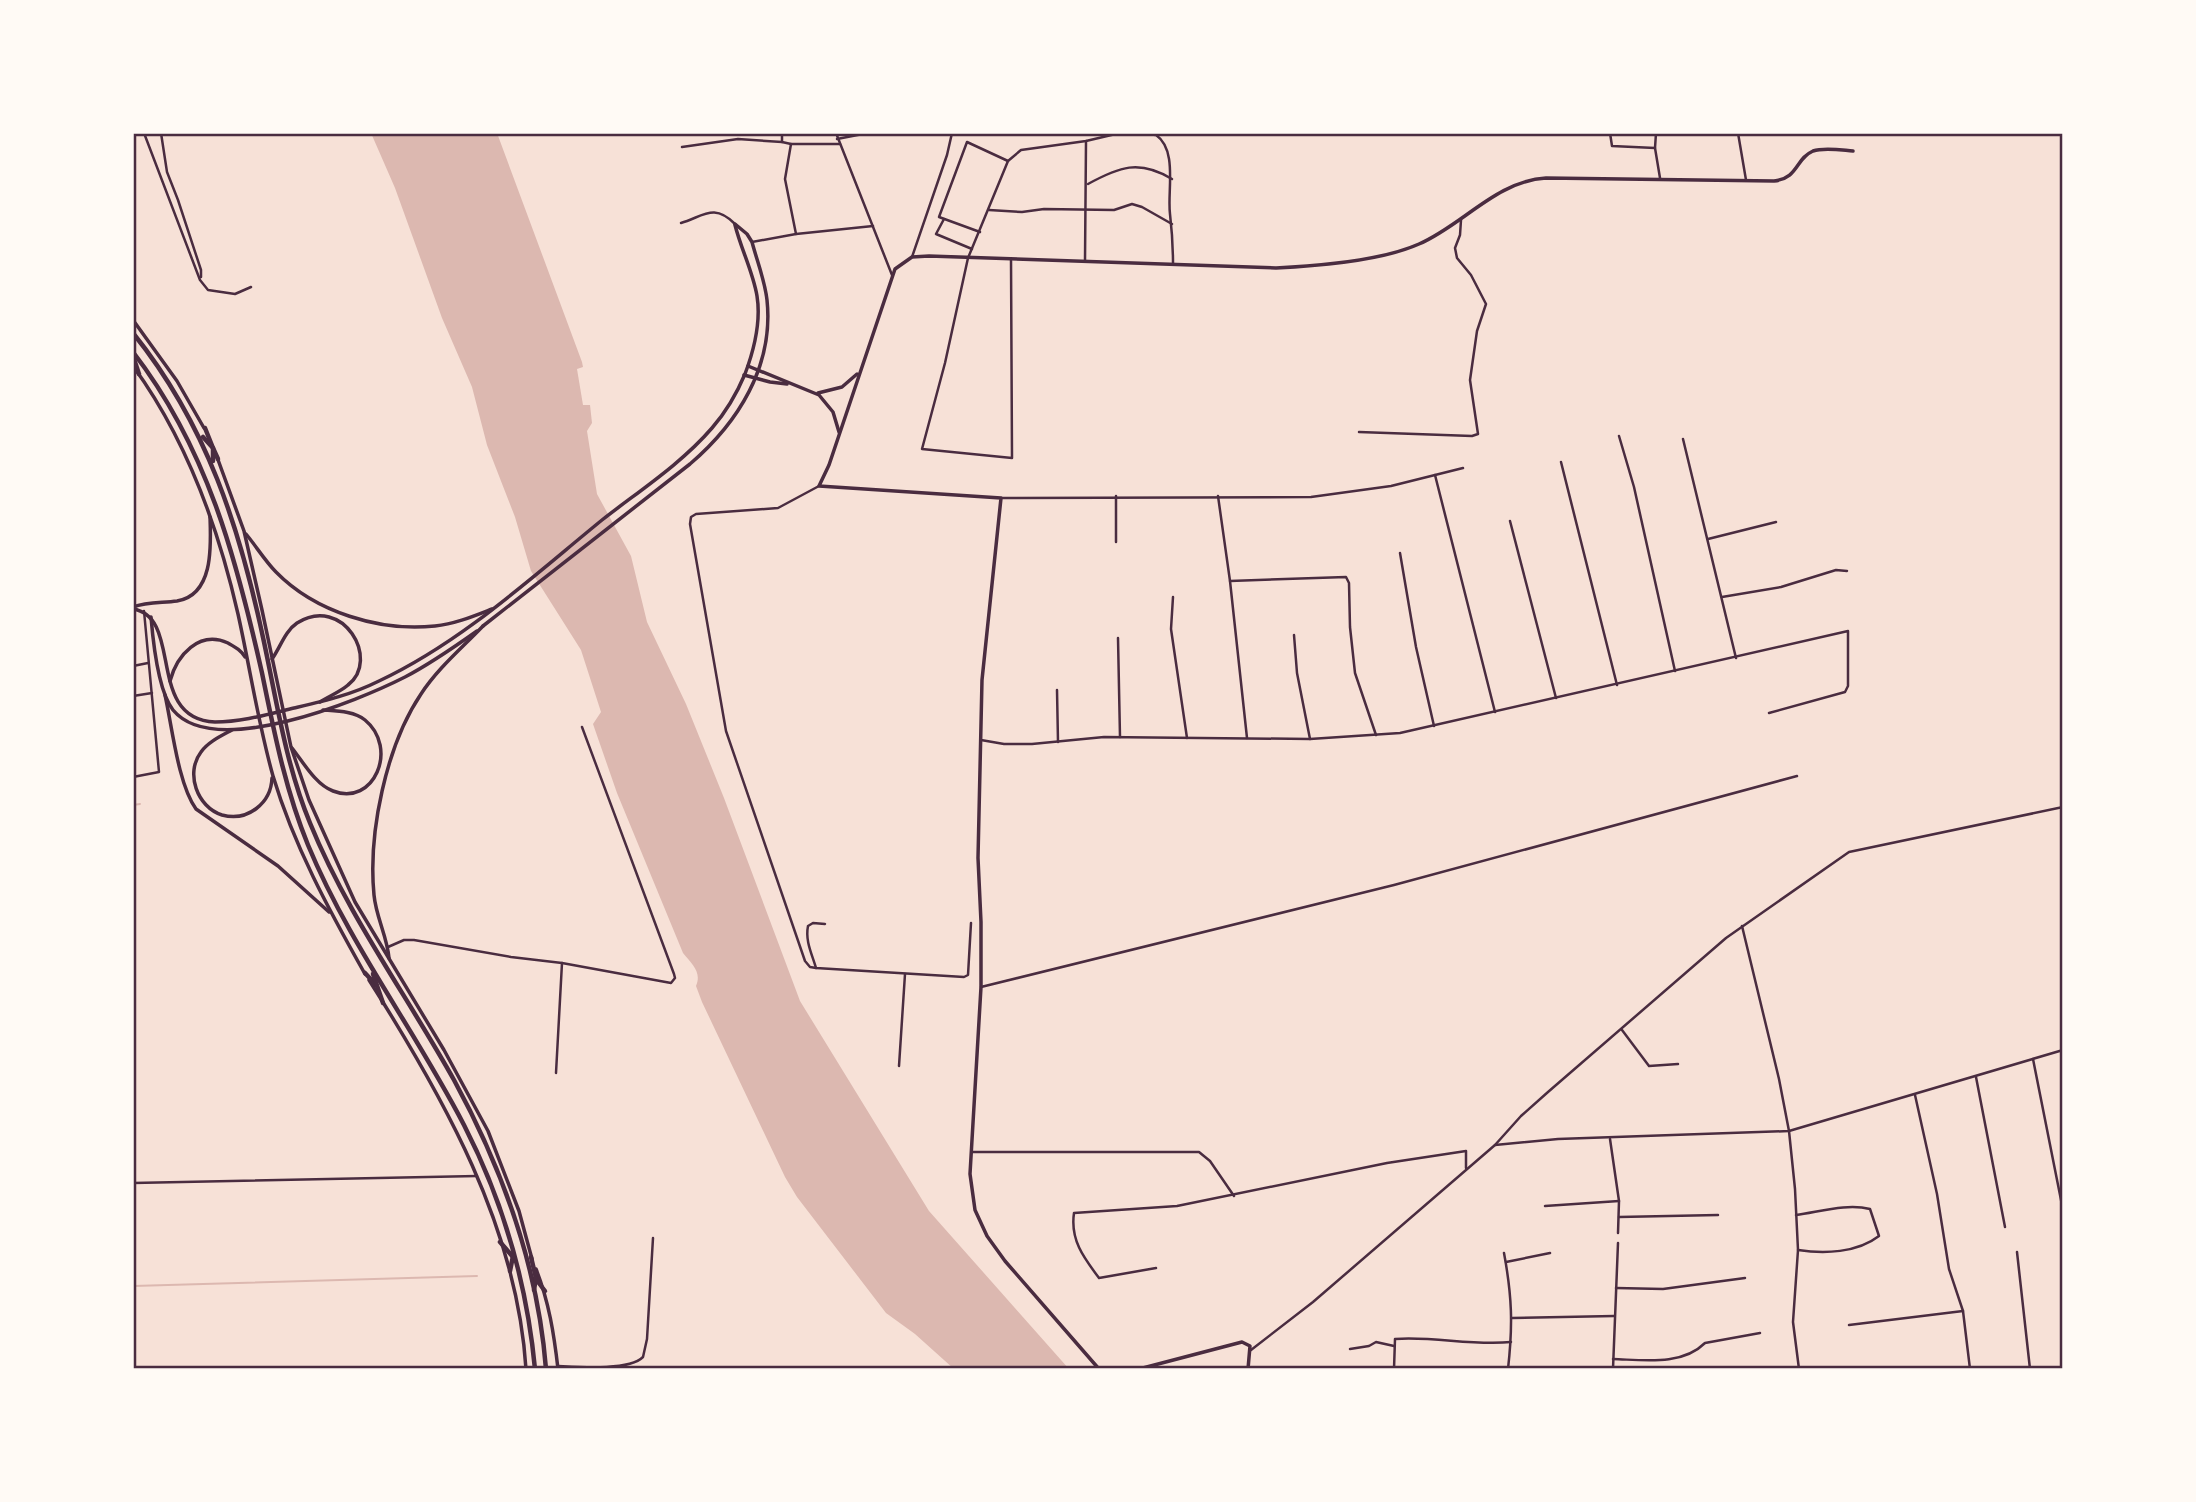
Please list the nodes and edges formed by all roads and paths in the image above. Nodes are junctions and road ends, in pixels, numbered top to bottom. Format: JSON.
{"nodes":[{"id":1,"x":144,"y":133,"type":"edge"},
{"id":2,"x":161,"y":133,"type":"edge"},
{"id":3,"x":782,"y":133,"type":"edge"},
{"id":4,"x":836,"y":133,"type":"edge"},
{"id":5,"x":868,"y":133,"type":"edge"},
{"id":6,"x":952,"y":133,"type":"edge"},
{"id":7,"x":1120,"y":133,"type":"edge"},
{"id":8,"x":1134,"y":133,"type":"edge"},
{"id":9,"x":1610,"y":133,"type":"edge"},
{"id":10,"x":1656,"y":133,"type":"edge"},
{"id":11,"x":1738,"y":133,"type":"edge"},
{"id":12,"x":837,"y":139,"type":"junction"},
{"id":13,"x":1086,"y":141,"type":"junction"},
{"id":14,"x":782,"y":142,"type":"junction"},
{"id":15,"x":840,"y":144,"type":"junction"},
{"id":16,"x":791,"y":145,"type":"junction"},
{"id":17,"x":682,"y":147,"type":"dead end"},
{"id":18,"x":1655,"y":148,"type":"junction"},
{"id":19,"x":1853,"y":151,"type":"dead end"},
{"id":20,"x":1008,"y":161,"type":"junction"},
{"id":21,"x":1172,"y":178,"type":"junction"},
{"id":22,"x":1660,"y":179,"type":"junction"},
{"id":23,"x":1746,"y":180,"type":"junction"},
{"id":24,"x":1087,"y":185,"type":"junction"},
{"id":25,"x":989,"y":209,"type":"junction"},
{"id":26,"x":1087,"y":209,"type":"junction"},
{"id":27,"x":1461,"y":217,"type":"junction"},
{"id":28,"x":944,"y":219,"type":"junction"},
{"id":29,"x":681,"y":223,"type":"dead end"},
{"id":30,"x":735,"y":224,"type":"junction"},
{"id":31,"x":1172,"y":224,"type":"junction"},
{"id":32,"x":873,"y":226,"type":"junction"},
{"id":33,"x":980,"y":232,"type":"junction"},
{"id":34,"x":796,"y":234,"type":"junction"},
{"id":35,"x":752,"y":242,"type":"junction"},
{"id":36,"x":972,"y":249,"type":"junction"},
{"id":37,"x":912,"y":257,"type":"junction"},
{"id":38,"x":968,"y":258,"type":"junction"},
{"id":39,"x":1011,"y":259,"type":"junction"},
{"id":40,"x":1085,"y":260,"type":"junction"},
{"id":41,"x":1173,"y":264,"type":"junction"},
{"id":42,"x":892,"y":275,"type":"junction"},
{"id":43,"x":200,"y":280,"type":"junction"},
{"id":44,"x":251,"y":287,"type":"dead end"},
{"id":45,"x":133,"y":320,"type":"edge"},
{"id":46,"x":133,"y":333,"type":"edge"},
{"id":47,"x":134,"y":359,"type":"edge"},
{"id":48,"x":748,"y":366,"type":"junction"},
{"id":49,"x":758,"y":369,"type":"junction"},
{"id":50,"x":149,"y":372,"type":"junction"},
{"id":51,"x":858,"y":372,"type":"junction"},
{"id":52,"x":139,"y":374,"type":"joint"},
{"id":53,"x":744,"y":374,"type":"junction"},
{"id":54,"x":755,"y":378,"type":"junction"},
{"id":55,"x":789,"y":384,"type":"junction"},
{"id":56,"x":814,"y":392,"type":"junction"},
{"id":57,"x":205,"y":428,"type":"junction"},
{"id":58,"x":198,"y":432,"type":"junction"},
{"id":59,"x":1359,"y":432,"type":"dead end"},
{"id":60,"x":839,"y":435,"type":"junction"},
{"id":61,"x":1619,"y":436,"type":"dead end"},
{"id":62,"x":1683,"y":439,"type":"dead end"},
{"id":63,"x":213,"y":449,"type":"junction"},
{"id":64,"x":218,"y":459,"type":"junction"},
{"id":65,"x":1561,"y":463,"type":"dead end"},
{"id":66,"x":213,"y":466,"type":"junction"},
{"id":67,"x":1463,"y":468,"type":"dead end"},
{"id":68,"x":1435,"y":474,"type":"junction"},
{"id":69,"x":818,"y":486,"type":"junction"},
{"id":70,"x":1116,"y":496,"type":"junction"},
{"id":71,"x":1217,"y":496,"type":"junction"},
{"id":72,"x":1002,"y":498,"type":"junction"},
{"id":73,"x":210,"y":511,"type":"junction"},
{"id":74,"x":1510,"y":521,"type":"dead end"},
{"id":75,"x":1776,"y":522,"type":"dead end"},
{"id":76,"x":244,"y":531,"type":"junction"},
{"id":77,"x":1708,"y":540,"type":"junction"},
{"id":78,"x":1116,"y":541,"type":"dead end"},
{"id":79,"x":1400,"y":553,"type":"dead end"},
{"id":80,"x":1847,"y":570,"type":"dead end"},
{"id":81,"x":1230,"y":582,"type":"junction"},
{"id":82,"x":1173,"y":597,"type":"dead end"},
{"id":83,"x":1722,"y":597,"type":"junction"},
{"id":84,"x":133,"y":608,"type":"edge"},
{"id":85,"x":492,"y":609,"type":"junction"},
{"id":86,"x":144,"y":611,"type":"junction"},
{"id":87,"x":150,"y":617,"type":"junction"},
{"id":88,"x":483,"y":626,"type":"junction"},
{"id":89,"x":1294,"y":635,"type":"dead end"},
{"id":90,"x":1118,"y":638,"type":"dead end"},
{"id":91,"x":1737,"y":658,"type":"junction"},
{"id":92,"x":272,"y":659,"type":"junction"},
{"id":93,"x":148,"y":663,"type":"junction"},
{"id":94,"x":248,"y":664,"type":"junction"},
{"id":95,"x":133,"y":666,"type":"edge"},
{"id":96,"x":1675,"y":671,"type":"junction"},
{"id":97,"x":170,"y":681,"type":"junction"},
{"id":98,"x":1618,"y":685,"type":"junction"},
{"id":99,"x":1057,"y":690,"type":"dead end"},
{"id":100,"x":152,"y":692,"type":"junction"},
{"id":101,"x":165,"y":695,"type":"junction"},
{"id":102,"x":133,"y":696,"type":"edge"},
{"id":103,"x":1556,"y":698,"type":"junction"},
{"id":104,"x":320,"y":702,"type":"junction"},
{"id":105,"x":323,"y":710,"type":"junction"},
{"id":106,"x":1495,"y":712,"type":"junction"},
{"id":107,"x":1769,"y":713,"type":"dead end"},
{"id":108,"x":1434,"y":726,"type":"junction"},
{"id":109,"x":582,"y":727,"type":"dead end"},
{"id":110,"x":232,"y":730,"type":"junction"},
{"id":111,"x":1376,"y":735,"type":"junction"},
{"id":112,"x":1120,"y":737,"type":"junction"},
{"id":113,"x":1187,"y":738,"type":"junction"},
{"id":114,"x":1247,"y":738,"type":"junction"},
{"id":115,"x":1310,"y":738,"type":"junction"},
{"id":116,"x":981,"y":740,"type":"junction"},
{"id":117,"x":1058,"y":742,"type":"junction"},
{"id":118,"x":290,"y":747,"type":"junction"},
{"id":119,"x":272,"y":773,"type":"junction"},
{"id":120,"x":1797,"y":776,"type":"dead end"},
{"id":121,"x":133,"y":777,"type":"edge"},
{"id":122,"x":2063,"y":807,"type":"edge"},
{"id":123,"x":331,"y":914,"type":"junction"},
{"id":124,"x":971,"y":923,"type":"dead end"},
{"id":125,"x":825,"y":924,"type":"dead end"},
{"id":126,"x":1742,"y":926,"type":"junction"},
{"id":127,"x":388,"y":947,"type":"junction"},
{"id":128,"x":390,"y":960,"type":"junction"},
{"id":129,"x":562,"y":962,"type":"junction"},
{"id":130,"x":371,"y":966,"type":"junction"},
{"id":131,"x":816,"y":968,"type":"junction"},
{"id":132,"x":365,"y":973,"type":"junction"},
{"id":133,"x":905,"y":974,"type":"junction"},
{"id":134,"x":377,"y":985,"type":"junction"},
{"id":135,"x":981,"y":987,"type":"junction"},
{"id":136,"x":389,"y":995,"type":"junction"},
{"id":137,"x":383,"y":1003,"type":"junction"},
{"id":138,"x":1622,"y":1030,"type":"junction"},
{"id":139,"x":2063,"y":1050,"type":"edge"},
{"id":140,"x":2033,"y":1059,"type":"junction"},
{"id":141,"x":1678,"y":1064,"type":"dead end"},
{"id":142,"x":899,"y":1066,"type":"dead end"},
{"id":143,"x":556,"y":1073,"type":"dead end"},
{"id":144,"x":1976,"y":1077,"type":"junction"},
{"id":145,"x":1915,"y":1095,"type":"junction"},
{"id":146,"x":1789,"y":1131,"type":"junction"},
{"id":147,"x":1610,"y":1137,"type":"junction"},
{"id":148,"x":1495,"y":1145,"type":"junction"},
{"id":149,"x":970,"y":1152,"type":"junction"},
{"id":150,"x":1466,"y":1168,"type":"junction"},
{"id":151,"x":477,"y":1176,"type":"junction"},
{"id":152,"x":133,"y":1183,"type":"edge"},
{"id":153,"x":1234,"y":1196,"type":"junction"},
{"id":154,"x":1619,"y":1201,"type":"junction"},
{"id":155,"x":1545,"y":1206,"type":"dead end"},
{"id":156,"x":2063,"y":1210,"type":"edge"},
{"id":157,"x":1718,"y":1215,"type":"dead end"},
{"id":158,"x":1796,"y":1215,"type":"junction"},
{"id":159,"x":1619,"y":1217,"type":"junction"},
{"id":160,"x":2005,"y":1227,"type":"dead end"},
{"id":161,"x":1618,"y":1233,"type":"dead end"},
{"id":162,"x":653,"y":1238,"type":"dead end"},
{"id":163,"x":510,"y":1241,"type":"junction"},
{"id":164,"x":500,"y":1242,"type":"junction"},
{"id":165,"x":1618,"y":1243,"type":"dead end"},
{"id":166,"x":1798,"y":1250,"type":"junction"},
{"id":167,"x":2017,"y":1251,"type":"dead end"},
{"id":168,"x":1504,"y":1253,"type":"dead end"},
{"id":169,"x":1550,"y":1253,"type":"dead end"},
{"id":170,"x":513,"y":1255,"type":"junction"},
{"id":171,"x":527,"y":1257,"type":"junction"},
{"id":172,"x":1506,"y":1262,"type":"junction"},
{"id":173,"x":517,"y":1265,"type":"junction"},
{"id":174,"x":1156,"y":1268,"type":"dead end"},
{"id":175,"x":510,"y":1271,"type":"junction"},
{"id":176,"x":536,"y":1278,"type":"junction"},
{"id":177,"x":1745,"y":1278,"type":"dead end"},
{"id":178,"x":1616,"y":1288,"type":"junction"},
{"id":179,"x":545,"y":1291,"type":"junction"},
{"id":180,"x":534,"y":1295,"type":"junction"},
{"id":181,"x":1963,"y":1311,"type":"junction"},
{"id":182,"x":1614,"y":1316,"type":"junction"},
{"id":183,"x":1512,"y":1318,"type":"junction"},
{"id":184,"x":1849,"y":1325,"type":"dead end"},
{"id":185,"x":1760,"y":1333,"type":"dead end"},
{"id":186,"x":1511,"y":1342,"type":"junction"},
{"id":187,"x":1395,"y":1346,"type":"junction"},
{"id":188,"x":1350,"y":1349,"type":"dead end"},
{"id":189,"x":1251,"y":1350,"type":"junction"},
{"id":190,"x":1613,"y":1359,"type":"junction"},
{"id":191,"x":558,"y":1368,"type":"edge"},
{"id":192,"x":526,"y":1369,"type":"edge"},
{"id":193,"x":535,"y":1369,"type":"edge"},
{"id":194,"x":546,"y":1369,"type":"edge"},
{"id":195,"x":1098,"y":1369,"type":"edge"},
{"id":196,"x":1139,"y":1369,"type":"edge"},
{"id":197,"x":1248,"y":1369,"type":"edge"},
{"id":198,"x":1394,"y":1369,"type":"edge"},
{"id":199,"x":1508,"y":1369,"type":"edge"},
{"id":200,"x":1613,"y":1369,"type":"edge"},
{"id":201,"x":1799,"y":1369,"type":"edge"},
{"id":202,"x":1970,"y":1369,"type":"edge"},
{"id":203,"x":2030,"y":1369,"type":"edge"}],
"edges":[{"from":1,"to":43,"type":"street"},
{"from":2,"to":43,"type":"street"},
{"from":3,"to":14,"type":"street"},
{"from":4,"to":12,"type":"street"},
{"from":5,"to":12,"type":"street"},
{"from":6,"to":37,"type":"street"},
{"from":7,"to":13,"type":"street"},
{"from":8,"to":21,"type":"street"},
{"from":9,"to":18,"type":"street"},
{"from":10,"to":18,"type":"street"},
{"from":11,"to":23,"type":"street"},
{"from":12,"to":15,"type":"street"},
{"from":13,"to":20,"type":"street"},
{"from":13,"to":24,"type":"street"},
{"from":14,"to":16,"type":"street"},
{"from":14,"to":17,"type":"street"},
{"from":15,"to":16,"type":"street"},
{"from":15,"to":32,"type":"street"},
{"from":16,"to":34,"type":"street"},
{"from":18,"to":22,"type":"street"},
{"from":19,"to":23,"type":"main road"},
{"from":20,"to":25,"type":"street"},
{"from":20,"to":28,"type":"street"},
{"from":21,"to":24,"type":"street"},
{"from":21,"to":31,"type":"street"},
{"from":22,"to":23,"type":"main road"},
{"from":22,"to":27,"type":"main road"},
{"from":24,"to":26,"type":"street"},
{"from":25,"to":26,"type":"street"},
{"from":25,"to":33,"type":"street"},
{"from":26,"to":31,"type":"street"},
{"from":26,"to":40,"type":"street"},
{"from":27,"to":41,"type":"main road"},
{"from":27,"to":59,"type":"street"},
{"from":28,"to":33,"type":"street"},
{"from":28,"to":36,"type":"street"},
{"from":29,"to":30,"type":"street"},
{"from":30,"to":35,"type":"main road"},
{"from":30,"to":48,"type":"main road"},
{"from":31,"to":41,"type":"street"},
{"from":32,"to":34,"type":"street"},
{"from":32,"to":42,"type":"street"},
{"from":33,"to":36,"type":"street"},
{"from":34,"to":35,"type":"street"},
{"from":35,"to":49,"type":"main road"},
{"from":36,"to":38,"type":"street"},
{"from":37,"to":38,"type":"main road"},
{"from":37,"to":42,"type":"main road"},
{"from":38,"to":39,"type":"main road"},
{"from":38,"to":39,"type":"street"},
{"from":39,"to":40,"type":"main road"},
{"from":40,"to":41,"type":"main road"},
{"from":42,"to":51,"type":"main road"},
{"from":43,"to":44,"type":"street"},
{"from":45,"to":57,"type":"main road"},
{"from":46,"to":58,"type":"highway"},
{"from":47,"to":50,"type":"highway"},
{"from":47,"to":50,"type":"highway"},
{"from":47,"to":52,"type":"highway"},
{"from":48,"to":49,"type":"main road"},
{"from":48,"to":53,"type":"main road"},
{"from":49,"to":54,"type":"main road"},
{"from":49,"to":55,"type":"main road"},
{"from":50,"to":130,"type":"highway"},
{"from":51,"to":56,"type":"main road"},
{"from":51,"to":60,"type":"main road"},
{"from":52,"to":73,"type":"main road"},
{"from":53,"to":54,"type":"main road"},
{"from":53,"to":85,"type":"main road"},
{"from":54,"to":55,"type":"main road"},
{"from":54,"to":88,"type":"main road"},
{"from":55,"to":56,"type":"main road"},
{"from":56,"to":60,"type":"main road"},
{"from":57,"to":63,"type":"highway"},
{"from":57,"to":64,"type":"main road"},
{"from":58,"to":63,"type":"highway"},
{"from":58,"to":66,"type":"highway"},
{"from":60,"to":69,"type":"main road"},
{"from":61,"to":96,"type":"street"},
{"from":62,"to":77,"type":"street"},
{"from":63,"to":64,"type":"highway"},
{"from":63,"to":66,"type":"highway"},
{"from":64,"to":76,"type":"main road"},
{"from":65,"to":98,"type":"street"},
{"from":66,"to":171,"type":"highway"},
{"from":67,"to":68,"type":"street"},
{"from":68,"to":71,"type":"street"},
{"from":68,"to":106,"type":"street"},
{"from":69,"to":72,"type":"main road"},
{"from":69,"to":131,"type":"street"},
{"from":70,"to":71,"type":"street"},
{"from":70,"to":72,"type":"street"},
{"from":70,"to":78,"type":"street"},
{"from":71,"to":81,"type":"street"},
{"from":72,"to":116,"type":"main road"},
{"from":73,"to":84,"type":"main road"},
{"from":73,"to":94,"type":"main road"},
{"from":74,"to":103,"type":"street"},
{"from":75,"to":77,"type":"street"},
{"from":76,"to":85,"type":"main road"},
{"from":76,"to":92,"type":"main road"},
{"from":77,"to":83,"type":"street"},
{"from":79,"to":108,"type":"street"},
{"from":80,"to":83,"type":"street"},
{"from":81,"to":111,"type":"street"},
{"from":81,"to":114,"type":"street"},
{"from":82,"to":113,"type":"street"},
{"from":83,"to":91,"type":"street"},
{"from":84,"to":86,"type":"main road"},
{"from":85,"to":104,"type":"main road"},
{"from":86,"to":87,"type":"main road"},
{"from":86,"to":93,"type":"street"},
{"from":87,"to":97,"type":"main road"},
{"from":87,"to":101,"type":"main road"},
{"from":88,"to":105,"type":"main road"},
{"from":88,"to":127,"type":"main road"},
{"from":89,"to":115,"type":"street"},
{"from":90,"to":112,"type":"street"},
{"from":91,"to":96,"type":"street"},
{"from":91,"to":107,"type":"street"},
{"from":92,"to":104,"type":"main road"},
{"from":92,"to":118,"type":"main road"},
{"from":93,"to":95,"type":"street"},
{"from":93,"to":100,"type":"street"},
{"from":94,"to":97,"type":"main road"},
{"from":94,"to":119,"type":"main road"},
{"from":96,"to":98,"type":"street"},
{"from":97,"to":104,"type":"main road"},
{"from":98,"to":103,"type":"street"},
{"from":99,"to":117,"type":"street"},
{"from":100,"to":102,"type":"street"},
{"from":100,"to":121,"type":"street"},
{"from":101,"to":110,"type":"main road"},
{"from":101,"to":123,"type":"main road"},
{"from":103,"to":106,"type":"street"},
{"from":105,"to":110,"type":"main road"},
{"from":105,"to":118,"type":"main road"},
{"from":106,"to":108,"type":"street"},
{"from":108,"to":111,"type":"street"},
{"from":109,"to":129,"type":"street"},
{"from":110,"to":119,"type":"main road"},
{"from":111,"to":115,"type":"street"},
{"from":112,"to":113,"type":"street"},
{"from":112,"to":117,"type":"street"},
{"from":113,"to":114,"type":"street"},
{"from":114,"to":115,"type":"street"},
{"from":116,"to":117,"type":"street"},
{"from":116,"to":135,"type":"main road"},
{"from":118,"to":128,"type":"main road"},
{"from":119,"to":123,"type":"main road"},
{"from":120,"to":135,"type":"street"},
{"from":122,"to":126,"type":"street"},
{"from":123,"to":132,"type":"main road"},
{"from":124,"to":133,"type":"street"},
{"from":125,"to":131,"type":"street"},
{"from":126,"to":138,"type":"street"},
{"from":126,"to":146,"type":"street"},
{"from":127,"to":128,"type":"main road"},
{"from":127,"to":129,"type":"street"},
{"from":128,"to":171,"type":"main road"},
{"from":129,"to":143,"type":"street"},
{"from":130,"to":134,"type":"highway"},
{"from":130,"to":136,"type":"highway"},
{"from":131,"to":133,"type":"street"},
{"from":132,"to":134,"type":"highway"},
{"from":132,"to":137,"type":"main road"},
{"from":133,"to":142,"type":"street"},
{"from":134,"to":136,"type":"highway"},
{"from":134,"to":137,"type":"highway"},
{"from":135,"to":149,"type":"main road"},
{"from":136,"to":163,"type":"highway"},
{"from":137,"to":151,"type":"main road"},
{"from":138,"to":141,"type":"street"},
{"from":138,"to":148,"type":"street"},
{"from":139,"to":140,"type":"street"},
{"from":140,"to":144,"type":"street"},
{"from":140,"to":156,"type":"street"},
{"from":144,"to":145,"type":"street"},
{"from":144,"to":160,"type":"street"},
{"from":145,"to":146,"type":"street"},
{"from":145,"to":181,"type":"street"},
{"from":146,"to":147,"type":"street"},
{"from":146,"to":158,"type":"street"},
{"from":147,"to":148,"type":"street"},
{"from":147,"to":154,"type":"street"},
{"from":148,"to":150,"type":"street"},
{"from":149,"to":153,"type":"street"},
{"from":149,"to":195,"type":"main road"},
{"from":150,"to":153,"type":"street"},
{"from":150,"to":189,"type":"street"},
{"from":151,"to":152,"type":"street"},
{"from":151,"to":164,"type":"main road"},
{"from":153,"to":174,"type":"street"},
{"from":154,"to":155,"type":"street"},
{"from":154,"to":159,"type":"street"},
{"from":157,"to":159,"type":"street"},
{"from":158,"to":166,"type":"street"},
{"from":158,"to":166,"type":"street"},
{"from":159,"to":161,"type":"street"},
{"from":162,"to":191,"type":"street"},
{"from":163,"to":170,"type":"highway"},
{"from":163,"to":173,"type":"highway"},
{"from":164,"to":170,"type":"highway"},
{"from":164,"to":175,"type":"main road"},
{"from":165,"to":178,"type":"street"},
{"from":166,"to":201,"type":"street"},
{"from":167,"to":203,"type":"street"},
{"from":168,"to":172,"type":"street"},
{"from":169,"to":172,"type":"street"},
{"from":170,"to":173,"type":"highway"},
{"from":170,"to":175,"type":"highway"},
{"from":171,"to":173,"type":"highway"},
{"from":171,"to":176,"type":"highway"},
{"from":171,"to":179,"type":"main road"},
{"from":171,"to":180,"type":"highway"},
{"from":172,"to":183,"type":"street"},
{"from":173,"to":193,"type":"highway"},
{"from":175,"to":192,"type":"main road"},
{"from":176,"to":179,"type":"highway"},
{"from":176,"to":180,"type":"highway"},
{"from":177,"to":178,"type":"street"},
{"from":178,"to":182,"type":"street"},
{"from":179,"to":191,"type":"main road"},
{"from":180,"to":194,"type":"highway"},
{"from":181,"to":184,"type":"street"},
{"from":181,"to":202,"type":"street"},
{"from":182,"to":183,"type":"street"},
{"from":182,"to":190,"type":"street"},
{"from":183,"to":186,"type":"street"},
{"from":185,"to":190,"type":"street"},
{"from":186,"to":187,"type":"street"},
{"from":186,"to":199,"type":"street"},
{"from":187,"to":188,"type":"street"},
{"from":187,"to":198,"type":"street"},
{"from":189,"to":196,"type":"main road"},
{"from":189,"to":197,"type":"main road"},
{"from":190,"to":200,"type":"street"}]}
